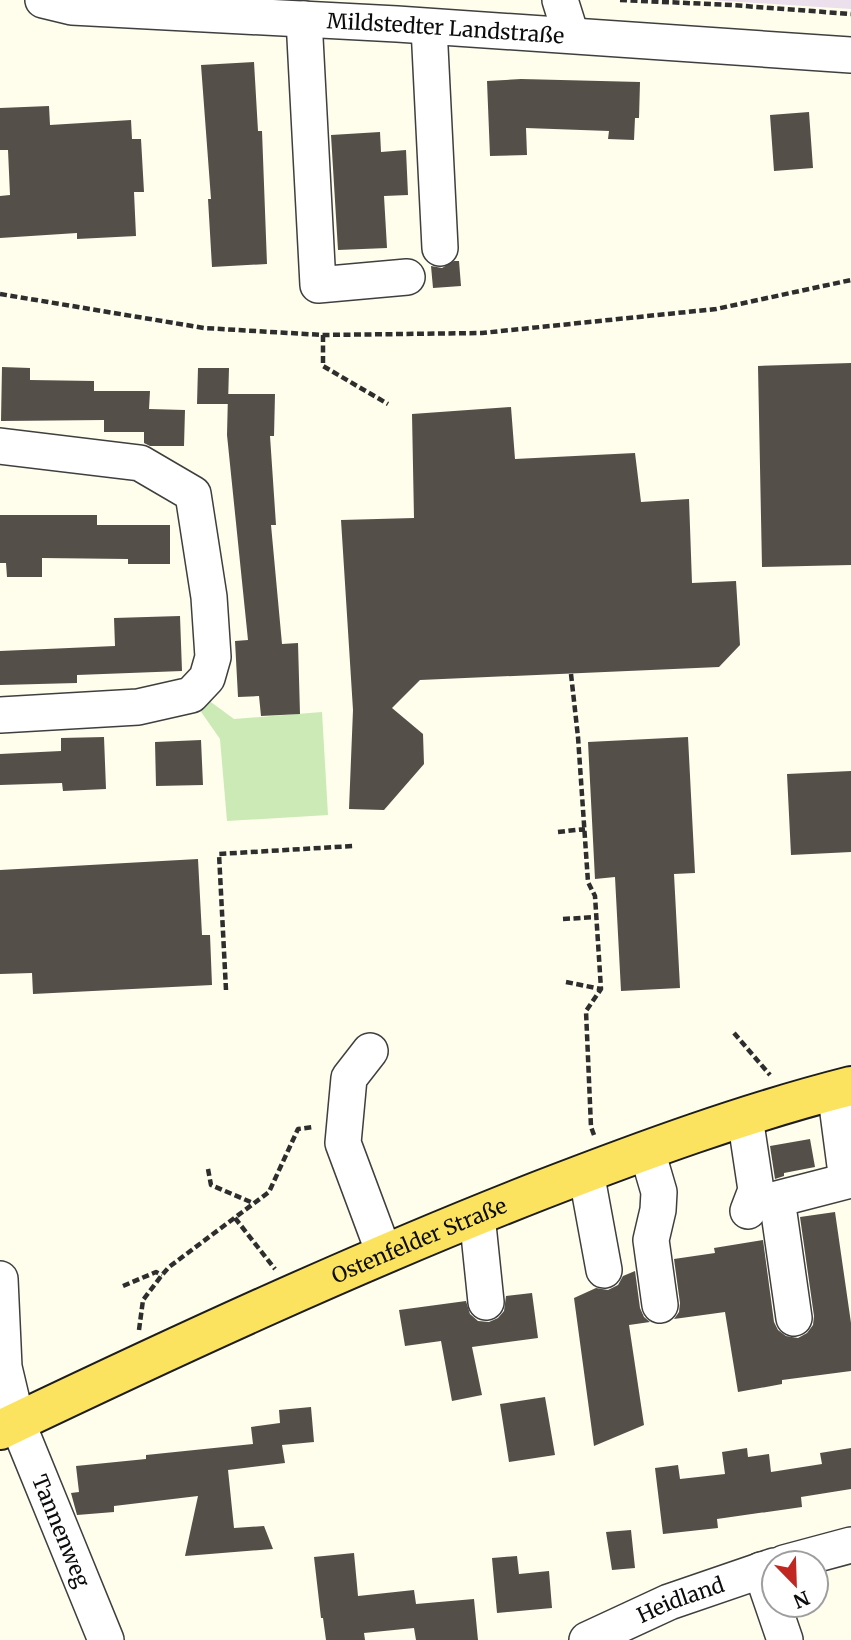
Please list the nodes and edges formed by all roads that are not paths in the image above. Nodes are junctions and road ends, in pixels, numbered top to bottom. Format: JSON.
{"nodes":[{"id":1,"x":43,"y":0,"type":"edge"},
{"id":2,"x":560,"y":0,"type":"edge"},
{"id":3,"x":304,"y":19,"type":"junction"},
{"id":4,"x":429,"y":27,"type":"junction"},
{"id":5,"x":571,"y":35,"type":"junction"},
{"id":6,"x":851,"y":55,"type":"edge"},
{"id":7,"x":440,"y":248,"type":"dead end"},
{"id":8,"x":407,"y":276,"type":"dead end"},
{"id":9,"x":0,"y":446,"type":"edge"},
{"id":10,"x":0,"y":715,"type":"edge"},
{"id":11,"x":370,"y":1051,"type":"dead end"},
{"id":12,"x":843,"y":1088,"type":"edge"},
{"id":13,"x":745,"y":1117,"type":"junction"},
{"id":14,"x":647,"y":1151,"type":"junction"},
{"id":15,"x":595,"y":1169,"type":"junction"},
{"id":16,"x":748,"y":1211,"type":"dead end"},
{"id":17,"x":477,"y":1215,"type":"junction"},
{"id":18,"x":384,"y":1253,"type":"junction"},
{"id":19,"x":604,"y":1270,"type":"dead end"},
{"id":20,"x":0,"y":1279,"type":"edge"},
{"id":21,"x":486,"y":1302,"type":"dead end"},
{"id":22,"x":660,"y":1305,"type":"dead end"},
{"id":23,"x":794,"y":1318,"type":"dead end"},
{"id":24,"x":9,"y":1426,"type":"edge"},
{"id":25,"x":851,"y":1545,"type":"edge"},
{"id":26,"x":830,"y":1551,"type":"edge"},
{"id":27,"x":760,"y":1570,"type":"edge"},
{"id":28,"x":782,"y":1619,"type":"edge"},
{"id":29,"x":105,"y":1640,"type":"edge"},
{"id":30,"x":587,"y":1640,"type":"edge"},
{"id":31,"x":785,"y":1640,"type":"edge"}],
"edges":[{"from":1,"to":3,"type":"street","name":"Mildstedter Landstraße"},
{"from":2,"to":5,"type":"street"},
{"from":3,"to":4,"type":"street","name":"Mildstedter Landstraße"},
{"from":3,"to":8,"type":"street"},
{"from":4,"to":5,"type":"street","name":"Mildstedter Landstraße"},
{"from":4,"to":7,"type":"street"},
{"from":5,"to":6,"type":"street","name":"Mildstedter Landstraße"},
{"from":9,"to":10,"type":"street"},
{"from":11,"to":18,"type":"street"},
{"from":12,"to":13,"type":"main road","name":"Ostenfelder Straße"},
{"from":12,"to":23,"type":"street"},
{"from":13,"to":14,"type":"main road","name":"Ostenfelder Straße"},
{"from":13,"to":16,"type":"street"},
{"from":14,"to":15,"type":"main road","name":"Ostenfelder Straße"},
{"from":14,"to":22,"type":"street"},
{"from":15,"to":17,"type":"main road","name":"Ostenfelder Straße"},
{"from":15,"to":19,"type":"street"},
{"from":17,"to":18,"type":"main road","name":"Ostenfelder Straße"},
{"from":17,"to":21,"type":"street"},
{"from":18,"to":24,"type":"main road","name":"Ostenfelder Straße"},
{"from":20,"to":24,"type":"street","name":"Tannenweg"},
{"from":24,"to":29,"type":"street","name":"Tannenweg"},
{"from":25,"to":26,"type":"street","name":"Heidland"},
{"from":27,"to":30,"type":"street","name":"Heidland"},
{"from":28,"to":31,"type":"street"}]}
